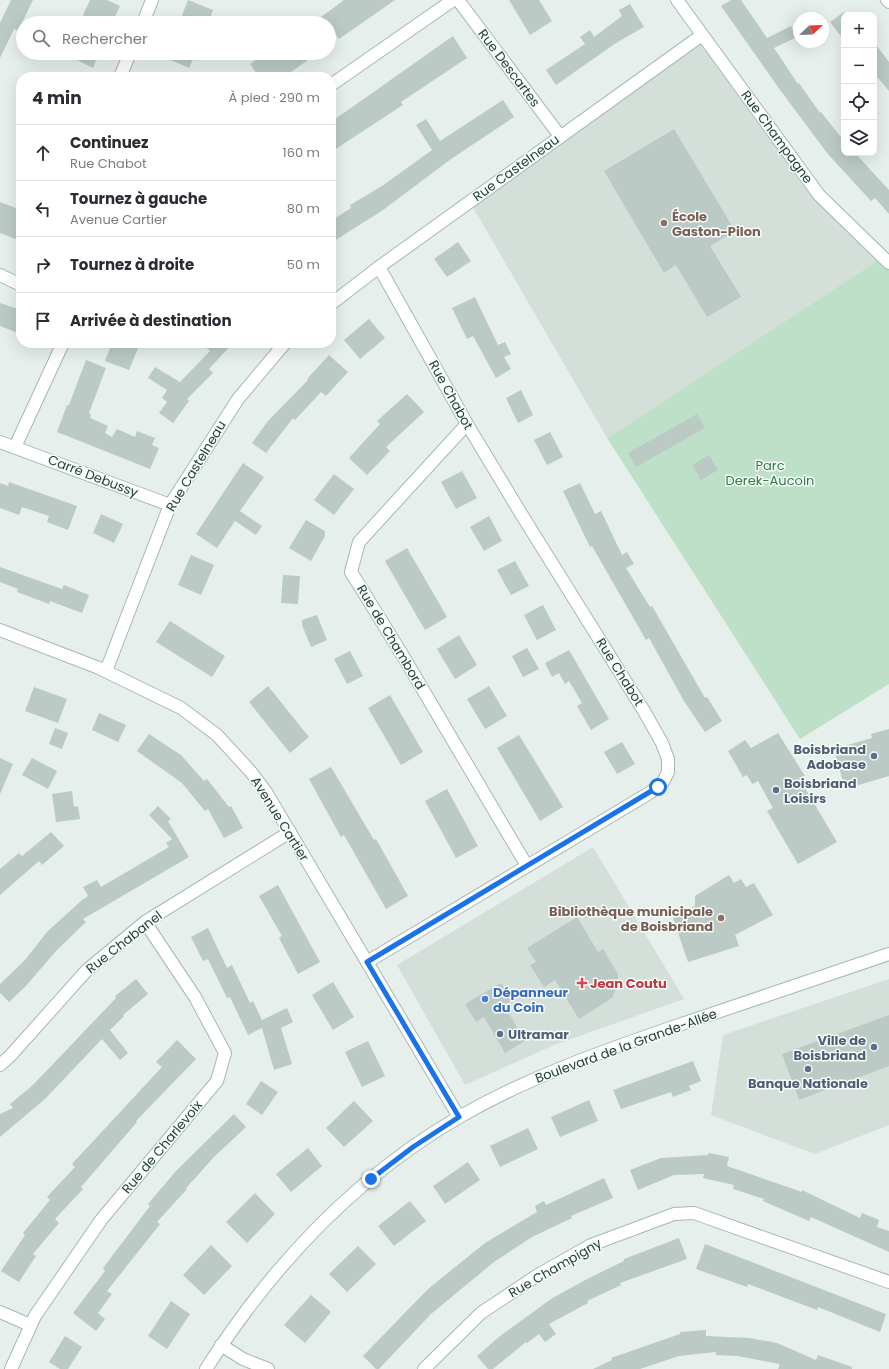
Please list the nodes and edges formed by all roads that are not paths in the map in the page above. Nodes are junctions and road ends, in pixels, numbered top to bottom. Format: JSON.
{"nodes":[{"id":1,"x":152,"y":0,"type":"edge"},
{"id":2,"x":454,"y":0,"type":"edge"},
{"id":3,"x":458,"y":0,"type":"edge"},
{"id":4,"x":677,"y":0,"type":"edge"},
{"id":5,"x":146,"y":16,"type":"edge"},
{"id":6,"x":702,"y":35,"type":"junction"},
{"id":7,"x":127,"y":60,"type":"edge"},
{"id":8,"x":122,"y":72,"type":"edge"},
{"id":9,"x":336,"y":82,"type":"edge"},
{"id":10,"x":560,"y":136,"type":"junction"},
{"id":11,"x":889,"y":263,"type":"edge"},
{"id":12,"x":379,"y":267,"type":"junction"},
{"id":13,"x":0,"y":276,"type":"edge"},
{"id":14,"x":16,"y":283,"type":"edge"},
{"id":15,"x":336,"y":300,"type":"edge"},
{"id":16,"x":61,"y":348,"type":"edge"},
{"id":17,"x":281,"y":348,"type":"edge"},
{"id":18,"x":467,"y":424,"type":"junction"},
{"id":19,"x":0,"y":442,"type":"edge"},
{"id":20,"x":15,"y":447,"type":"junction"},
{"id":21,"x":170,"y":505,"type":"junction"},
{"id":22,"x":0,"y":630,"type":"edge"},
{"id":23,"x":106,"y":671,"type":"junction"},
{"id":24,"x":290,"y":832,"type":"junction"},
{"id":25,"x":526,"y":866,"type":"junction"},
{"id":26,"x":145,"y":922,"type":"junction"},
{"id":27,"x":889,"y":954,"type":"edge"},
{"id":28,"x":367,"y":962,"type":"junction"},
{"id":29,"x":0,"y":1065,"type":"edge"},
{"id":30,"x":459,"y":1117,"type":"junction"},
{"id":31,"x":889,"y":1282,"type":"edge"},
{"id":32,"x":0,"y":1312,"type":"edge"},
{"id":33,"x":30,"y":1325,"type":"junction"},
{"id":34,"x":221,"y":1345,"type":"junction"},
{"id":35,"x":11,"y":1369,"type":"edge"},
{"id":36,"x":206,"y":1369,"type":"edge"},
{"id":37,"x":268,"y":1369,"type":"edge"},
{"id":38,"x":424,"y":1369,"type":"edge"}],
"edges":[{"from":1,"to":5,"type":"street"},
{"from":2,"to":9,"type":"street"},
{"from":3,"to":10,"type":"street","name":"Rue Descartes"},
{"from":4,"to":6,"type":"street","name":"Rue Champagne"},
{"from":6,"to":10,"type":"street","name":"Rue Castelneau"},
{"from":6,"to":11,"type":"street","name":"Rue Champagne"},
{"from":7,"to":8,"type":"street"},
{"from":10,"to":12,"type":"street","name":"Rue Castelneau"},
{"from":12,"to":15,"type":"street","name":"Rue Castelneau"},
{"from":12,"to":18,"type":"street","name":"Rue Chabot"},
{"from":13,"to":14,"type":"street"},
{"from":16,"to":20,"type":"street"},
{"from":17,"to":21,"type":"street","name":"Rue Castelneau"},
{"from":18,"to":25,"type":"street","name":"Rue de Chambord"},
{"from":18,"to":25,"type":"street","name":"Rue Chabot"},
{"from":19,"to":20,"type":"street","name":"Carré Debussy"},
{"from":20,"to":21,"type":"street","name":"Carré Debussy"},
{"from":21,"to":23,"type":"street","name":"Rue Castelneau"},
{"from":22,"to":23,"type":"street","name":"Avenue Cartier"},
{"from":23,"to":24,"type":"street","name":"Avenue Cartier"},
{"from":24,"to":26,"type":"street","name":"Rue Chabanel"},
{"from":24,"to":28,"type":"street","name":"Avenue Cartier"},
{"from":25,"to":28,"type":"street","name":"Rue Chabot"},
{"from":26,"to":29,"type":"street","name":"Rue Chabanel"},
{"from":26,"to":33,"type":"street","name":"Rue de Charlevoix"},
{"from":27,"to":30,"type":"street","name":"Boulevard de la Grande-Allée"},
{"from":28,"to":30,"type":"street","name":"Avenue Cartier"},
{"from":30,"to":34,"type":"street","name":"Boulevard de la Grande-Allée"},
{"from":31,"to":38,"type":"street","name":"Rue Champigny"},
{"from":32,"to":33,"type":"street"},
{"from":33,"to":35,"type":"street","name":"Rue de Charlevoix"},
{"from":34,"to":36,"type":"street","name":"Boulevard de la Grande-Allée"},
{"from":34,"to":37,"type":"street"}]}
